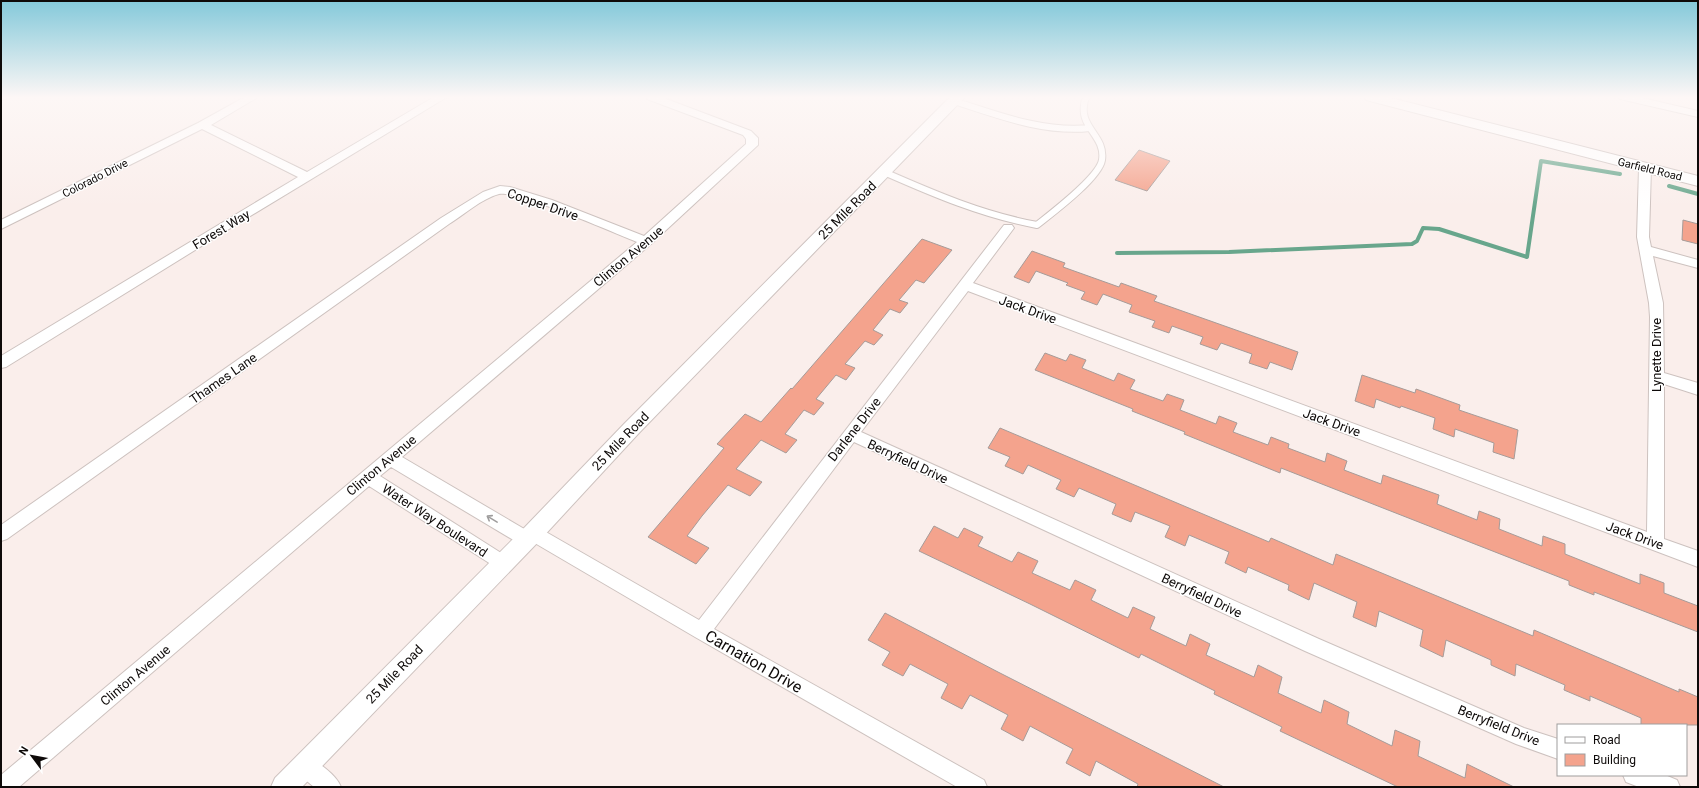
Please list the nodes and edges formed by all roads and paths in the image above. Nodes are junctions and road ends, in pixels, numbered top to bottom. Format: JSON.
{"nodes":[{"id":1,"x":184,"y":134,"type":"edge"},
{"id":2,"x":220,"y":134,"type":"edge"},
{"id":3,"x":380,"y":134,"type":"edge"},
{"id":4,"x":748,"y":134,"type":"edge"},
{"id":5,"x":922,"y":134,"type":"edge"},
{"id":6,"x":1093,"y":134,"type":"edge"},
{"id":7,"x":1513,"y":134,"type":"edge"},
{"id":8,"x":1645,"y":168,"type":"junction"},
{"id":9,"x":884,"y":172,"type":"junction"},
{"id":10,"x":307,"y":177,"type":"junction"},
{"id":11,"x":1698,"y":182,"type":"edge"},
{"id":12,"x":445,"y":221,"type":"joint"},
{"id":13,"x":1,"y":225,"type":"edge"},
{"id":14,"x":1008,"y":228,"type":"dead end"},
{"id":15,"x":646,"y":241,"type":"junction"},
{"id":16,"x":1645,"y":249,"type":"junction"},
{"id":17,"x":1698,"y":264,"type":"edge"},
{"id":18,"x":966,"y":285,"type":"junction"},
{"id":19,"x":1,"y":363,"type":"edge"},
{"id":20,"x":1656,"y":376,"type":"junction"},
{"id":21,"x":1698,"y":389,"type":"edge"},
{"id":22,"x":850,"y":434,"type":"junction"},
{"id":23,"x":390,"y":458,"type":"junction"},
{"id":24,"x":368,"y":477,"type":"junction"},
{"id":25,"x":1,"y":534,"type":"edge"},
{"id":26,"x":529,"y":536,"type":"junction"},
{"id":27,"x":1655,"y":543,"type":"junction"},
{"id":28,"x":1698,"y":559,"type":"edge"},
{"id":29,"x":503,"y":563,"type":"junction"},
{"id":30,"x":701,"y":631,"type":"junction"},
{"id":31,"x":1557,"y":749,"type":"edge"},
{"id":32,"x":304,"y":766,"type":"junction"},
{"id":33,"x":1636,"y":776,"type":"edge"},
{"id":34,"x":3,"y":787,"type":"edge"},
{"id":35,"x":284,"y":787,"type":"edge"},
{"id":36,"x":331,"y":787,"type":"edge"},
{"id":37,"x":976,"y":787,"type":"edge"},
{"id":38,"x":1670,"y":787,"type":"edge"}],
"edges":[{"from":1,"to":13,"type":"street","name":"Colorado Drive"},
{"from":2,"to":10,"type":"street"},
{"from":3,"to":10,"type":"street","name":"Forest Way"},
{"from":4,"to":15,"type":"street","name":"Clinton Avenue"},
{"from":5,"to":9,"type":"street","name":"25 Mile Road"},
{"from":6,"to":9,"type":"lane"},
{"from":7,"to":8,"type":"street","name":"Garfield Road"},
{"from":8,"to":11,"type":"street","name":"Garfield Road"},
{"from":8,"to":16,"type":"street","name":"Lynette Drive"},
{"from":9,"to":26,"type":"street","name":"25 Mile Road"},
{"from":10,"to":19,"type":"street","name":"Forest Way"},
{"from":12,"to":15,"type":"street","name":"Copper Drive"},
{"from":12,"to":25,"type":"street","name":"Thames Lane"},
{"from":14,"to":18,"type":"street","name":"Darlene Drive"},
{"from":15,"to":23,"type":"street","name":"Clinton Avenue"},
{"from":16,"to":17,"type":"street"},
{"from":16,"to":20,"type":"street","name":"Lynette Drive"},
{"from":18,"to":22,"type":"street","name":"Darlene Drive"},
{"from":18,"to":27,"type":"street","name":"Jack Drive"},
{"from":20,"to":21,"type":"street"},
{"from":20,"to":27,"type":"street","name":"Lynette Drive"},
{"from":22,"to":30,"type":"street","name":"Darlene Drive"},
{"from":22,"to":31,"type":"street","name":"Berryfield Drive"},
{"from":23,"to":24,"type":"street","name":"Clinton Avenue"},
{"from":26,"to":23,"type":"street","one_way":true},
{"from":24,"to":29,"type":"street","name":"Water Way Boulevard"},
{"from":24,"to":34,"type":"street","name":"Clinton Avenue"},
{"from":26,"to":29,"type":"street","name":"25 Mile Road"},
{"from":26,"to":30,"type":"street","name":"Carnation Drive"},
{"from":27,"to":28,"type":"street","name":"Jack Drive"},
{"from":29,"to":32,"type":"street","name":"25 Mile Road"},
{"from":30,"to":37,"type":"street","name":"Carnation Drive"},
{"from":32,"to":35,"type":"street","name":"25 Mile Road"},
{"from":32,"to":36,"type":"street"},
{"from":33,"to":38,"type":"street"}]}
